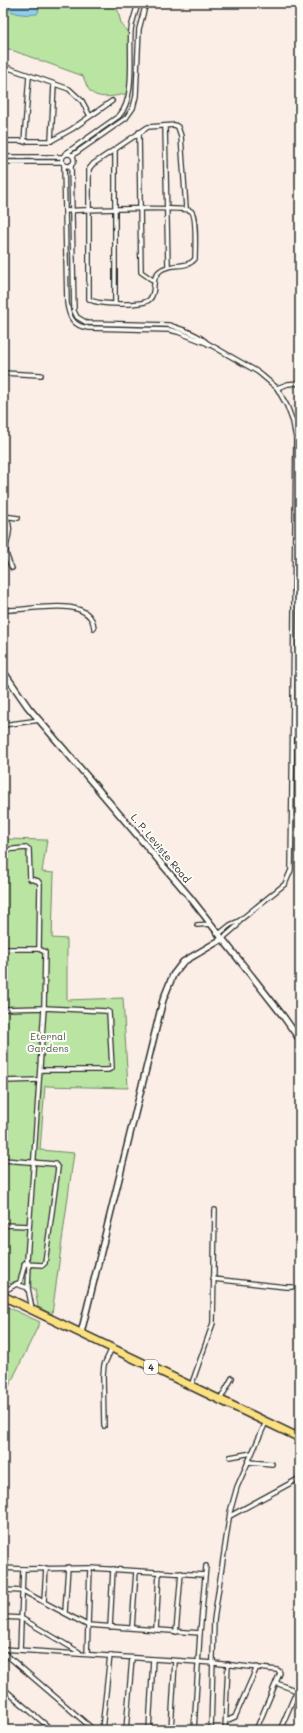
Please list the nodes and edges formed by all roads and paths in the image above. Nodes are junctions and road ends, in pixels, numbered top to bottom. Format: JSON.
{"nodes":[{"id":1,"x":138,"y":3,"type":"edge"},
{"id":2,"x":146,"y":3,"type":"edge"},
{"id":3,"x":3,"y":66,"type":"edge"},
{"id":4,"x":29,"y":76,"type":"junction"},
{"id":5,"x":3,"y":78,"type":"edge"},
{"id":6,"x":54,"y":85,"type":"junction"},
{"id":7,"x":112,"y":100,"type":"dead end"},
{"id":8,"x":90,"y":116,"type":"junction"},
{"id":9,"x":165,"y":126,"type":"junction"},
{"id":10,"x":139,"y":132,"type":"junction"},
{"id":11,"x":3,"y":141,"type":"edge"},
{"id":12,"x":51,"y":141,"type":"junction"},
{"id":13,"x":24,"y":142,"type":"junction"},
{"id":14,"x":115,"y":150,"type":"junction"},
{"id":15,"x":73,"y":155,"type":"junction"},
{"id":16,"x":3,"y":156,"type":"edge"},
{"id":17,"x":63,"y":159,"type":"junction"},
{"id":18,"x":3,"y":162,"type":"edge"},
{"id":19,"x":70,"y":165,"type":"junction"},
{"id":20,"x":167,"y":208,"type":"junction"},
{"id":21,"x":186,"y":208,"type":"junction"},
{"id":22,"x":141,"y":209,"type":"junction"},
{"id":23,"x":72,"y":210,"type":"junction"},
{"id":24,"x":89,"y":210,"type":"junction"},
{"id":25,"x":115,"y":210,"type":"junction"},
{"id":26,"x":65,"y":211,"type":"junction"},
{"id":27,"x":168,"y":266,"type":"junction"},
{"id":28,"x":154,"y":281,"type":"junction"},
{"id":29,"x":115,"y":303,"type":"junction"},
{"id":30,"x":209,"y":344,"type":"junction"},
{"id":31,"x":3,"y":373,"type":"edge"},
{"id":32,"x":41,"y":375,"type":"dead end"},
{"id":33,"x":300,"y":383,"type":"edge"},
{"id":34,"x":277,"y":388,"type":"junction"},
{"id":35,"x":5,"y":516,"type":"edge"},
{"id":36,"x":18,"y":518,"type":"dead end"},
{"id":37,"x":12,"y":568,"type":"dead end"},
{"id":38,"x":3,"y":610,"type":"edge"},
{"id":39,"x":94,"y":628,"type":"dead end"},
{"id":40,"x":3,"y":671,"type":"edge"},
{"id":41,"x":40,"y":720,"type":"junction"},
{"id":42,"x":3,"y":724,"type":"edge"},
{"id":43,"x":3,"y":850,"type":"edge"},
{"id":44,"x":211,"y":924,"type":"junction"},
{"id":45,"x":197,"y":925,"type":"dead end"},
{"id":46,"x":220,"y":936,"type":"junction"},
{"id":47,"x":3,"y":947,"type":"edge"},
{"id":48,"x":39,"y":949,"type":"junction"},
{"id":49,"x":44,"y":1008,"type":"junction"},
{"id":50,"x":3,"y":1010,"type":"edge"},
{"id":51,"x":300,"y":1040,"type":"edge"},
{"id":52,"x":40,"y":1070,"type":"junction"},
{"id":53,"x":39,"y":1080,"type":"junction"},
{"id":54,"x":3,"y":1081,"type":"edge"},
{"id":55,"x":3,"y":1160,"type":"edge"},
{"id":56,"x":34,"y":1162,"type":"junction"},
{"id":57,"x":216,"y":1210,"type":"dead end"},
{"id":58,"x":3,"y":1225,"type":"edge"},
{"id":59,"x":29,"y":1226,"type":"junction"},
{"id":60,"x":27,"y":1260,"type":"junction"},
{"id":61,"x":24,"y":1264,"type":"junction"},
{"id":62,"x":29,"y":1265,"type":"junction"},
{"id":63,"x":213,"y":1279,"type":"junction"},
{"id":64,"x":16,"y":1284,"type":"junction"},
{"id":65,"x":292,"y":1286,"type":"dead end"},
{"id":66,"x":28,"y":1288,"type":"junction"},
{"id":67,"x":3,"y":1292,"type":"edge"},
{"id":68,"x":3,"y":1296,"type":"edge"},
{"id":69,"x":32,"y":1310,"type":"junction"},
{"id":70,"x":81,"y":1333,"type":"junction"},
{"id":71,"x":112,"y":1348,"type":"junction"},
{"id":72,"x":232,"y":1378,"type":"dead end"},
{"id":73,"x":191,"y":1386,"type":"junction"},
{"id":74,"x":220,"y":1400,"type":"junction"},
{"id":75,"x":266,"y":1422,"type":"junction"},
{"id":76,"x":104,"y":1426,"type":"dead end"},
{"id":77,"x":300,"y":1438,"type":"edge"},
{"id":78,"x":252,"y":1453,"type":"junction"},
{"id":79,"x":230,"y":1457,"type":"dead end"},
{"id":80,"x":248,"y":1462,"type":"junction"},
{"id":81,"x":272,"y":1464,"type":"dead end"},
{"id":82,"x":300,"y":1478,"type":"edge"},
{"id":83,"x":230,"y":1516,"type":"junction"},
{"id":84,"x":206,"y":1566,"type":"dead end"},
{"id":85,"x":68,"y":1567,"type":"junction"},
{"id":86,"x":3,"y":1568,"type":"edge"},
{"id":87,"x":46,"y":1568,"type":"junction"},
{"id":88,"x":90,"y":1568,"type":"junction"},
{"id":89,"x":23,"y":1569,"type":"junction"},
{"id":90,"x":113,"y":1569,"type":"junction"},
{"id":91,"x":136,"y":1571,"type":"junction"},
{"id":92,"x":159,"y":1572,"type":"junction"},
{"id":93,"x":181,"y":1573,"type":"junction"},
{"id":94,"x":205,"y":1575,"type":"junction"},
{"id":95,"x":3,"y":1590,"type":"edge"},
{"id":96,"x":23,"y":1591,"type":"junction"},
{"id":97,"x":44,"y":1601,"type":"junction"},
{"id":98,"x":65,"y":1612,"type":"junction"},
{"id":99,"x":3,"y":1617,"type":"edge"},
{"id":100,"x":21,"y":1618,"type":"junction"},
{"id":101,"x":87,"y":1625,"type":"junction"},
{"id":102,"x":110,"y":1627,"type":"junction"},
{"id":103,"x":132,"y":1628,"type":"junction"},
{"id":104,"x":156,"y":1630,"type":"junction"},
{"id":105,"x":176,"y":1632,"type":"junction"},
{"id":106,"x":200,"y":1633,"type":"junction"},
{"id":107,"x":3,"y":1649,"type":"edge"},
{"id":108,"x":20,"y":1650,"type":"junction"},
{"id":109,"x":3,"y":1652,"type":"edge"},
{"id":110,"x":80,"y":1653,"type":"junction"},
{"id":111,"x":87,"y":1654,"type":"junction"},
{"id":112,"x":110,"y":1655,"type":"junction"},
{"id":113,"x":132,"y":1658,"type":"junction"},
{"id":114,"x":153,"y":1659,"type":"junction"},
{"id":115,"x":175,"y":1661,"type":"junction"},
{"id":116,"x":198,"y":1662,"type":"junction"},
{"id":117,"x":214,"y":1663,"type":"junction"},
{"id":118,"x":228,"y":1664,"type":"junction"},
{"id":119,"x":257,"y":1667,"type":"junction"},
{"id":120,"x":276,"y":1683,"type":"junction"},
{"id":121,"x":300,"y":1683,"type":"edge"},
{"id":122,"x":3,"y":1688,"type":"edge"},
{"id":123,"x":298,"y":1692,"type":"edge"},
{"id":124,"x":226,"y":1721,"type":"junction"},
{"id":125,"x":52,"y":1730,"type":"edge"},
{"id":126,"x":94,"y":1730,"type":"edge"},
{"id":127,"x":102,"y":1730,"type":"edge"},
{"id":128,"x":126,"y":1730,"type":"edge"},
{"id":129,"x":149,"y":1730,"type":"edge"},
{"id":130,"x":171,"y":1730,"type":"edge"},
{"id":131,"x":194,"y":1730,"type":"edge"},
{"id":132,"x":211,"y":1730,"type":"edge"},
{"id":133,"x":225,"y":1730,"type":"edge"},
{"id":134,"x":256,"y":1730,"type":"edge"},
{"id":135,"x":280,"y":1730,"type":"edge"}],
"edges":[{"from":1,"to":17,"type":"street"},
{"from":2,"to":15,"type":"street"},
{"from":3,"to":4,"type":"street"},
{"from":3,"to":5,"type":"street"},
{"from":4,"to":6,"type":"street"},
{"from":4,"to":13,"type":"street"},
{"from":6,"to":8,"type":"street"},
{"from":6,"to":12,"type":"street"},
{"from":7,"to":8,"type":"street"},
{"from":8,"to":12,"type":"street"},
{"from":9,"to":10,"type":"street"},
{"from":9,"to":20,"type":"street"},
{"from":9,"to":21,"type":"street"},
{"from":10,"to":14,"type":"street"},
{"from":10,"to":22,"type":"street"},
{"from":11,"to":13,"type":"street"},
{"from":12,"to":13,"type":"street"},
{"from":14,"to":24,"type":"street"},
{"from":14,"to":25,"type":"street"},
{"from":15,"to":17,"type":"street"},
{"from":15,"to":19,"type":"street"},
{"from":16,"to":17,"type":"street"},
{"from":17,"to":18,"type":"street"},
{"from":17,"to":19,"type":"street"},
{"from":17,"to":26,"type":"street"},
{"from":19,"to":23,"type":"street"},
{"from":20,"to":21,"type":"street"},
{"from":20,"to":22,"type":"street"},
{"from":20,"to":27,"type":"street"},
{"from":21,"to":27,"type":"street"},
{"from":22,"to":25,"type":"street"},
{"from":22,"to":28,"type":"street"},
{"from":23,"to":24,"type":"street"},
{"from":23,"to":26,"type":"street"},
{"from":23,"to":30,"type":"street"},
{"from":24,"to":25,"type":"street"},
{"from":24,"to":29,"type":"street"},
{"from":25,"to":29,"type":"street"},
{"from":26,"to":30,"type":"street"},
{"from":27,"to":28,"type":"street"},
{"from":28,"to":29,"type":"street"},
{"from":30,"to":34,"type":"street"},
{"from":31,"to":32,"type":"street"},
{"from":33,"to":34,"type":"street"},
{"from":34,"to":46,"type":"street"},
{"from":35,"to":36,"type":"street"},
{"from":35,"to":37,"type":"street"},
{"from":38,"to":39,"type":"street"},
{"from":40,"to":41,"type":"main road","name":"L. P. Leviste Road"},
{"from":41,"to":42,"type":"street"},
{"from":41,"to":44,"type":"main road","name":"L. P. Leviste Road"},
{"from":43,"to":48,"type":"street"},
{"from":44,"to":45,"type":"street"},
{"from":44,"to":46,"type":"main road","name":"L. P. Leviste Road"},
{"from":46,"to":51,"type":"main road","name":"L. P. Leviste Road"},
{"from":46,"to":70,"type":"main road"},
{"from":47,"to":48,"type":"street"},
{"from":48,"to":49,"type":"street"},
{"from":49,"to":50,"type":"street"},
{"from":49,"to":52,"type":"street"},
{"from":49,"to":52,"type":"street"},
{"from":52,"to":53,"type":"street"},
{"from":53,"to":54,"type":"street"},
{"from":53,"to":56,"type":"street"},
{"from":55,"to":56,"type":"street"},
{"from":56,"to":59,"type":"street"},
{"from":56,"to":62,"type":"street"},
{"from":57,"to":63,"type":"street"},
{"from":58,"to":59,"type":"street"},
{"from":59,"to":60,"type":"street"},
{"from":60,"to":61,"type":"street"},
{"from":60,"to":62,"type":"street"},
{"from":61,"to":62,"type":"street"},
{"from":61,"to":64,"type":"street"},
{"from":62,"to":66,"type":"street"},
{"from":63,"to":65,"type":"street"},
{"from":63,"to":73,"type":"street"},
{"from":64,"to":66,"type":"street"},
{"from":64,"to":67,"type":"street"},
{"from":66,"to":69,"type":"street"},
{"from":68,"to":69,"type":"highway","number":"4"},
{"from":69,"to":70,"type":"highway","number":"4"},
{"from":70,"to":71,"type":"highway","number":"4"},
{"from":71,"to":73,"type":"highway","number":"4"},
{"from":71,"to":76,"type":"street"},
{"from":72,"to":74,"type":"street"},
{"from":73,"to":74,"type":"highway","number":"4"},
{"from":74,"to":75,"type":"highway","number":"4"},
{"from":75,"to":77,"type":"highway","number":"4"},
{"from":75,"to":78,"type":"street"},
{"from":78,"to":79,"type":"street"},
{"from":78,"to":80,"type":"street"},
{"from":80,"to":81,"type":"street"},
{"from":80,"to":83,"type":"street"},
{"from":82,"to":83,"type":"street"},
{"from":83,"to":117,"type":"street"},
{"from":84,"to":94,"type":"street"},
{"from":85,"to":87,"type":"street"},
{"from":85,"to":88,"type":"street"},
{"from":85,"to":98,"type":"street"},
{"from":86,"to":89,"type":"street"},
{"from":87,"to":89,"type":"street"},
{"from":87,"to":97,"type":"street"},
{"from":88,"to":90,"type":"street"},
{"from":88,"to":101,"type":"street"},
{"from":89,"to":96,"type":"street"},
{"from":90,"to":91,"type":"street"},
{"from":90,"to":102,"type":"street"},
{"from":91,"to":92,"type":"street"},
{"from":91,"to":103,"type":"street"},
{"from":92,"to":93,"type":"street"},
{"from":92,"to":104,"type":"street"},
{"from":93,"to":94,"type":"street"},
{"from":93,"to":105,"type":"street"},
{"from":94,"to":106,"type":"street"},
{"from":95,"to":96,"type":"street"},
{"from":96,"to":97,"type":"street"},
{"from":96,"to":100,"type":"street"},
{"from":97,"to":98,"type":"street"},
{"from":98,"to":101,"type":"street"},
{"from":99,"to":100,"type":"street"},
{"from":100,"to":108,"type":"street"},
{"from":100,"to":110,"type":"street"},
{"from":101,"to":102,"type":"street"},
{"from":101,"to":111,"type":"street"},
{"from":102,"to":103,"type":"street"},
{"from":103,"to":104,"type":"street"},
{"from":104,"to":105,"type":"street"},
{"from":105,"to":106,"type":"street"},
{"from":106,"to":116,"type":"street"},
{"from":107,"to":108,"type":"street"},
{"from":108,"to":110,"type":"street"},
{"from":109,"to":126,"type":"street"},
{"from":110,"to":111,"type":"street"},
{"from":111,"to":112,"type":"street"},
{"from":112,"to":113,"type":"street"},
{"from":112,"to":127,"type":"street"},
{"from":113,"to":114,"type":"street"},
{"from":113,"to":128,"type":"street"},
{"from":114,"to":115,"type":"street"},
{"from":114,"to":129,"type":"street"},
{"from":115,"to":116,"type":"street"},
{"from":115,"to":130,"type":"street"},
{"from":116,"to":117,"type":"street"},
{"from":116,"to":131,"type":"street"},
{"from":117,"to":118,"type":"street"},
{"from":117,"to":132,"type":"street"},
{"from":118,"to":119,"type":"street"},
{"from":118,"to":124,"type":"street"},
{"from":119,"to":120,"type":"street"},
{"from":119,"to":124,"type":"street"},
{"from":120,"to":123,"type":"street"},
{"from":120,"to":134,"type":"street"},
{"from":121,"to":123,"type":"street"},
{"from":122,"to":125,"type":"street"},
{"from":123,"to":135,"type":"street"},
{"from":124,"to":133,"type":"street"}]}
